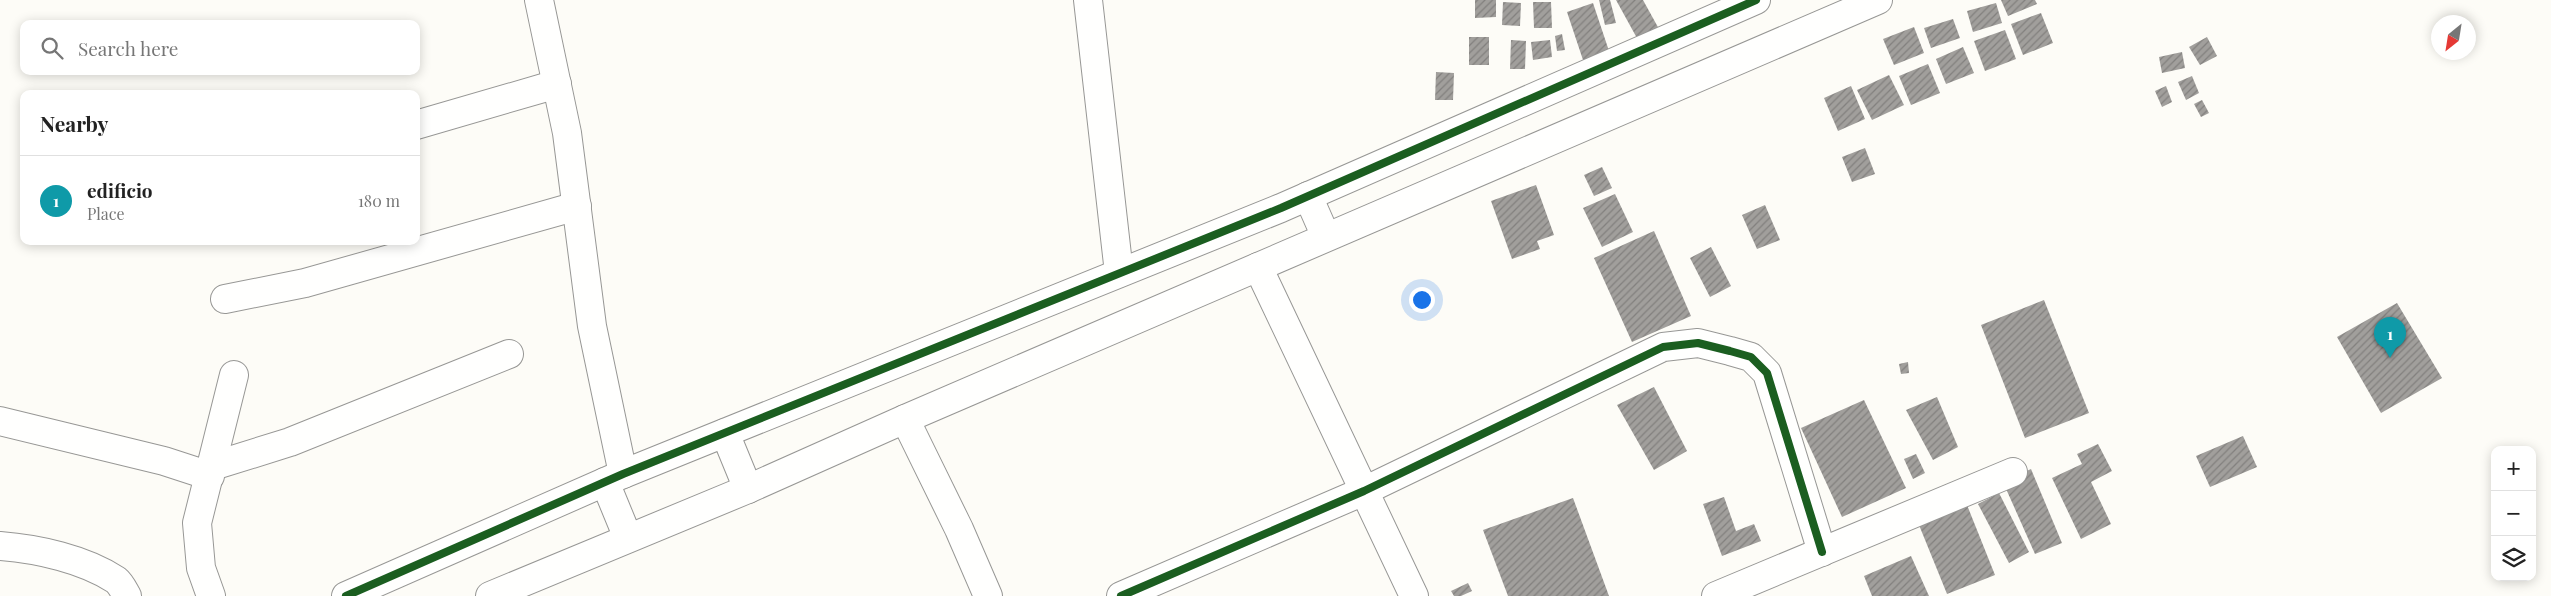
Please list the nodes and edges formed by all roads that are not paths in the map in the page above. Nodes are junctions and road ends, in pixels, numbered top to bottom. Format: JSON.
{"nodes":[{"id":1,"x":539,"y":0,"type":"edge"},
{"id":2,"x":1088,"y":0,"type":"edge"},
{"id":3,"x":1756,"y":0,"type":"edge"},
{"id":4,"x":1878,"y":0,"type":"edge"},
{"id":5,"x":557,"y":84,"type":"junction"},
{"id":6,"x":420,"y":124,"type":"edge"},
{"id":7,"x":577,"y":206,"type":"junction"},
{"id":8,"x":1317,"y":217,"type":"junction"},
{"id":9,"x":1258,"y":267,"type":"junction"},
{"id":10,"x":1119,"y":273,"type":"junction"},
{"id":11,"x":225,"y":300,"type":"dead end"},
{"id":12,"x":509,"y":354,"type":"dead end"},
{"id":13,"x":234,"y":375,"type":"dead end"},
{"id":14,"x":905,"y":418,"type":"junction"},
{"id":15,"x":0,"y":421,"type":"edge"},
{"id":16,"x":727,"y":440,"type":"junction"},
{"id":17,"x":211,"y":471,"type":"junction"},
{"id":18,"x":2013,"y":472,"type":"dead end"},
{"id":19,"x":745,"y":482,"type":"junction"},
{"id":20,"x":613,"y":484,"type":"junction"},
{"id":21,"x":1364,"y":491,"type":"junction"},
{"id":22,"x":625,"y":532,"type":"junction"},
{"id":23,"x":0,"y":546,"type":"edge"},
{"id":24,"x":1822,"y":552,"type":"junction"},
{"id":25,"x":128,"y":596,"type":"edge"},
{"id":26,"x":211,"y":596,"type":"edge"},
{"id":27,"x":346,"y":596,"type":"edge"},
{"id":28,"x":490,"y":596,"type":"edge"},
{"id":29,"x":988,"y":596,"type":"edge"},
{"id":30,"x":1121,"y":596,"type":"edge"},
{"id":31,"x":1414,"y":596,"type":"edge"},
{"id":32,"x":1716,"y":596,"type":"edge"}],
"edges":[{"from":1,"to":5,"type":"street"},
{"from":2,"to":10,"type":"street"},
{"from":3,"to":8,"type":"street"},
{"from":4,"to":8,"type":"street"},
{"from":5,"to":6,"type":"street"},
{"from":5,"to":7,"type":"street"},
{"from":7,"to":11,"type":"street"},
{"from":7,"to":20,"type":"street"},
{"from":8,"to":9,"type":"street"},
{"from":8,"to":10,"type":"street"},
{"from":9,"to":14,"type":"street"},
{"from":9,"to":21,"type":"street"},
{"from":10,"to":16,"type":"street"},
{"from":12,"to":17,"type":"street"},
{"from":13,"to":17,"type":"street"},
{"from":14,"to":19,"type":"street"},
{"from":14,"to":29,"type":"street"},
{"from":15,"to":17,"type":"street"},
{"from":16,"to":19,"type":"street"},
{"from":16,"to":20,"type":"street"},
{"from":17,"to":26,"type":"street"},
{"from":18,"to":24,"type":"street"},
{"from":19,"to":22,"type":"street"},
{"from":20,"to":22,"type":"street"},
{"from":20,"to":27,"type":"street"},
{"from":21,"to":24,"type":"street"},
{"from":21,"to":30,"type":"street"},
{"from":21,"to":31,"type":"street"},
{"from":22,"to":28,"type":"street"},
{"from":23,"to":25,"type":"street"},
{"from":24,"to":32,"type":"street"}]}
